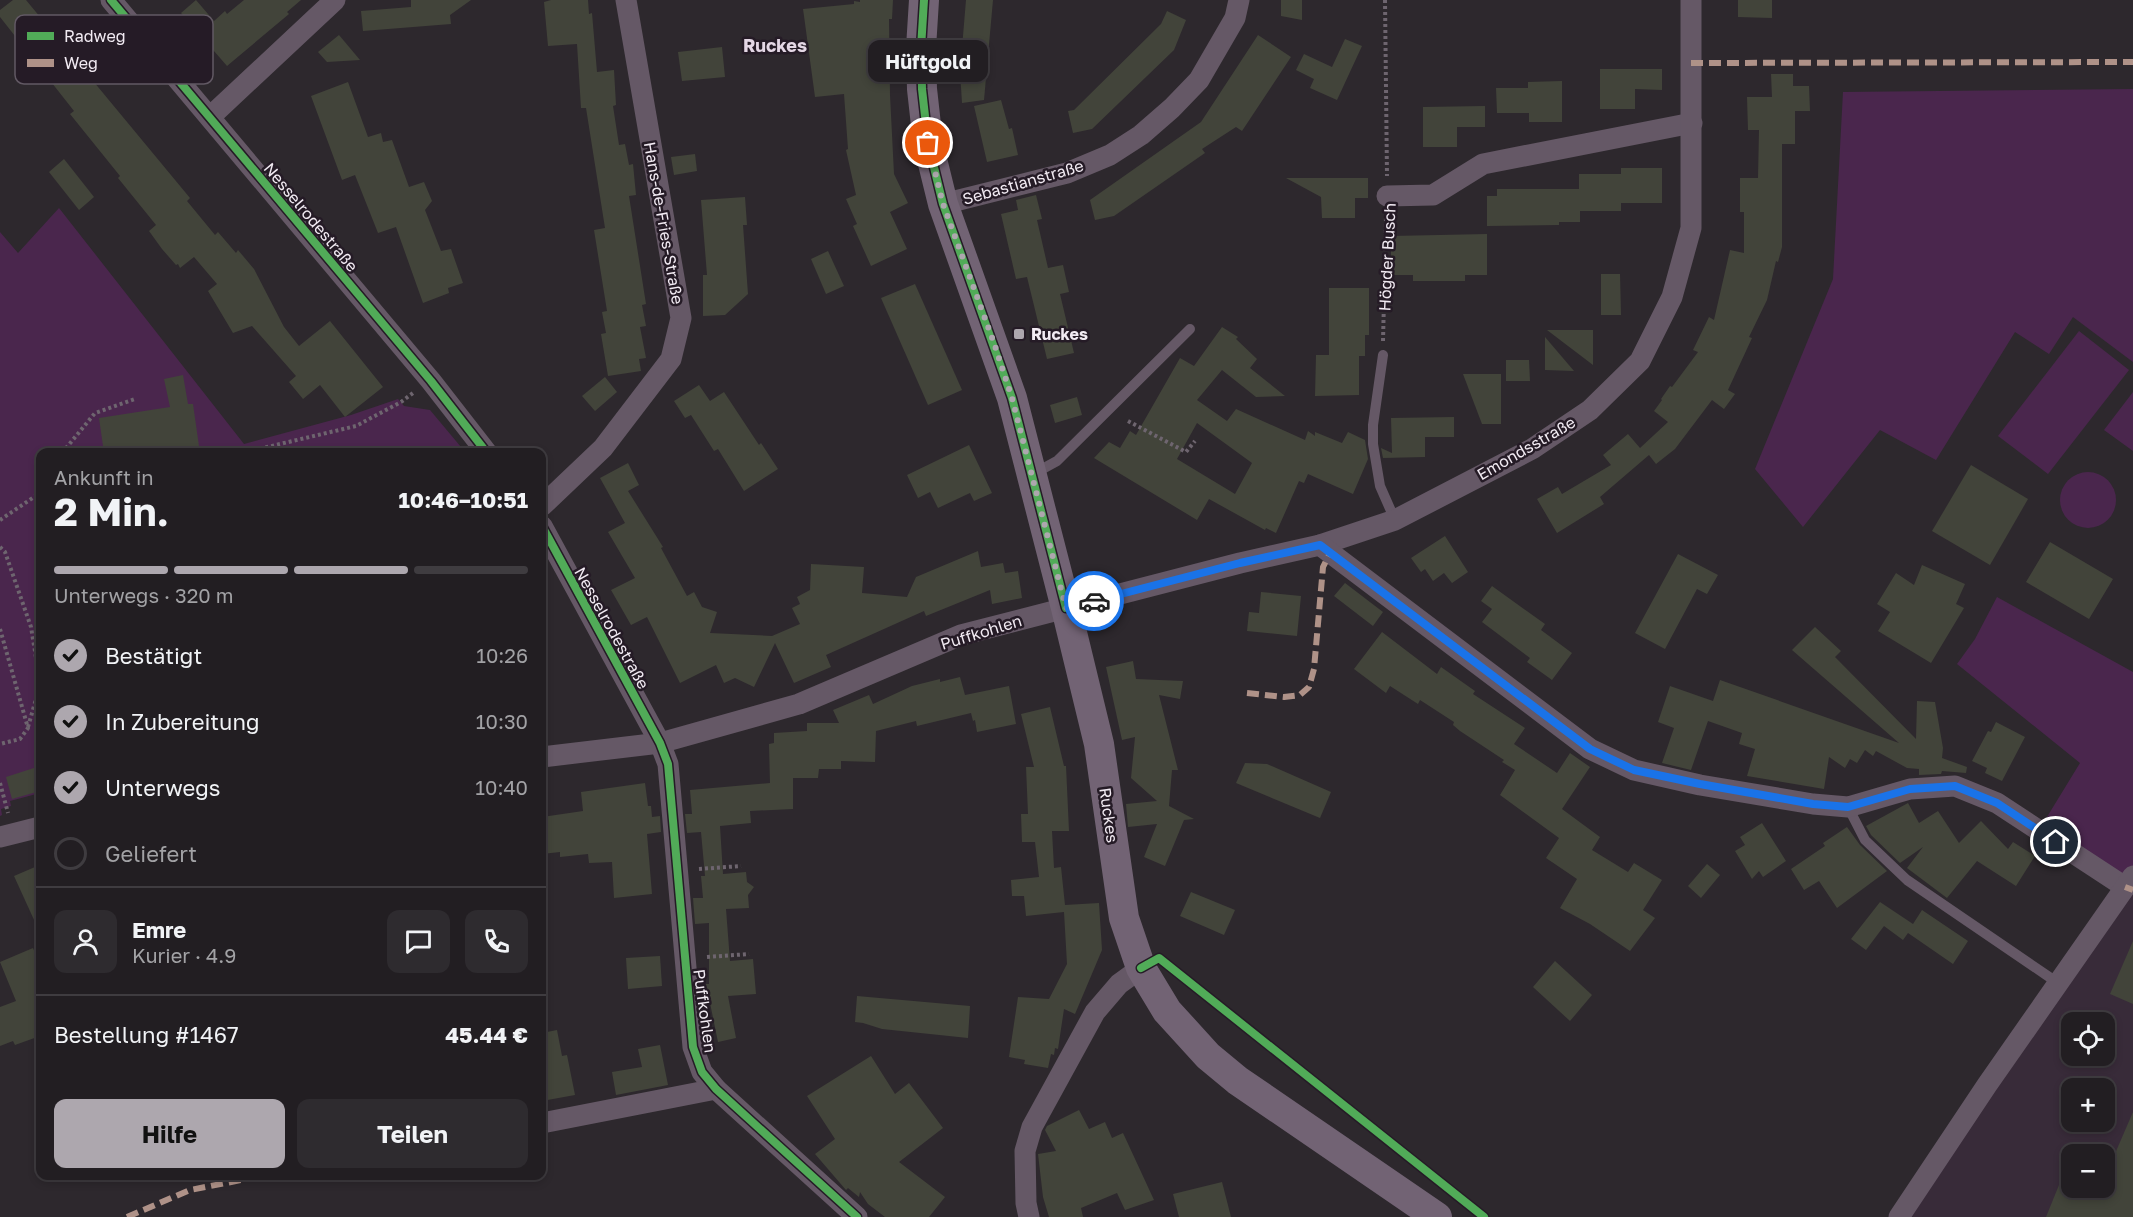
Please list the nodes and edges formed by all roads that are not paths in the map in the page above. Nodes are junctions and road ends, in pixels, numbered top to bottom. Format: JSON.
{"nodes":[{"id":1,"x":111,"y":0,"type":"edge"},
{"id":2,"x":335,"y":0,"type":"edge"},
{"id":3,"x":626,"y":0,"type":"edge"},
{"id":4,"x":924,"y":0,"type":"edge"},
{"id":5,"x":1239,"y":0,"type":"edge"},
{"id":6,"x":1691,"y":0,"type":"edge"},
{"id":7,"x":124,"y":15,"type":"edge"},
{"id":8,"x":182,"y":84,"type":"edge"},
{"id":9,"x":210,"y":117,"type":"junction"},
{"id":10,"x":1692,"y":123,"type":"junction"},
{"id":11,"x":1387,"y":196,"type":"road end"},
{"id":12,"x":943,"y":204,"type":"junction"},
{"id":13,"x":1190,"y":329,"type":"dead end"},
{"id":14,"x":1383,"y":355,"type":"road end"},
{"id":15,"x":483,"y":448,"type":"edge"},
{"id":16,"x":1032,"y":475,"type":"junction"},
{"id":17,"x":546,"y":502,"type":"edge"},
{"id":18,"x":1395,"y":520,"type":"junction"},
{"id":19,"x":546,"y":533,"type":"edge"},
{"id":20,"x":1320,"y":545,"type":"junction"},
{"id":21,"x":1066,"y":608,"type":"junction"},
{"id":22,"x":660,"y":743,"type":"junction"},
{"id":23,"x":546,"y":757,"type":"edge"},
{"id":24,"x":1848,"y":807,"type":"junction"},
{"id":25,"x":36,"y":828,"type":"edge"},
{"id":26,"x":9,"y":835,"type":"edge"},
{"id":27,"x":2129,"y":881,"type":"edge"},
{"id":28,"x":1141,"y":968,"type":"junction"},
{"id":29,"x":2058,"y":983,"type":"junction"},
{"id":30,"x":716,"y":1089,"type":"junction"},
{"id":31,"x":546,"y":1122,"type":"edge"},
{"id":32,"x":857,"y":1217,"type":"edge"},
{"id":33,"x":1029,"y":1217,"type":"edge"},
{"id":34,"x":1437,"y":1217,"type":"edge"},
{"id":35,"x":1899,"y":1217,"type":"edge"}],
"edges":[{"from":1,"to":7,"type":"street","name":"Nesselrodestraße"},
{"from":2,"to":9,"type":"street"},
{"from":3,"to":17,"type":"street","name":"Hans-de-Fries-Straße"},
{"from":4,"to":12,"type":"main road","name":"Ruckes"},
{"from":5,"to":12,"type":"street","name":"Sebastianstraße"},
{"from":6,"to":10,"type":"street","name":"Emondsstraße"},
{"from":8,"to":9,"type":"street","name":"Nesselrodestraße"},
{"from":9,"to":15,"type":"street","name":"Nesselrodestraße"},
{"from":10,"to":11,"type":"street","name":"Högder Busch"},
{"from":10,"to":18,"type":"street","name":"Emondsstraße"},
{"from":12,"to":16,"type":"main road","name":"Ruckes"},
{"from":13,"to":16,"type":"lane"},
{"from":14,"to":18,"type":"lane"},
{"from":16,"to":21,"type":"main road","name":"Ruckes"},
{"from":18,"to":20,"type":"street","name":"Emondsstraße"},
{"from":19,"to":22,"type":"street","name":"Nesselrodestraße"},
{"from":20,"to":21,"type":"street","name":"Puffkohlen"},
{"from":20,"to":24,"type":"street"},
{"from":21,"to":22,"type":"street","name":"Puffkohlen"},
{"from":21,"to":28,"type":"main road","name":"Ruckes"},
{"from":22,"to":23,"type":"street","name":"Puffkohlen"},
{"from":22,"to":30,"type":"street","name":"Puffkohlen"},
{"from":24,"to":27,"type":"street"},
{"from":24,"to":29,"type":"lane"},
{"from":25,"to":26,"type":"street"},
{"from":27,"to":29,"type":"street"},
{"from":28,"to":33,"type":"street"},
{"from":28,"to":34,"type":"main road","name":"Ruckes"},
{"from":29,"to":35,"type":"street"},
{"from":30,"to":31,"type":"street"},
{"from":30,"to":32,"type":"street","name":"Puffkohlen"}]}
